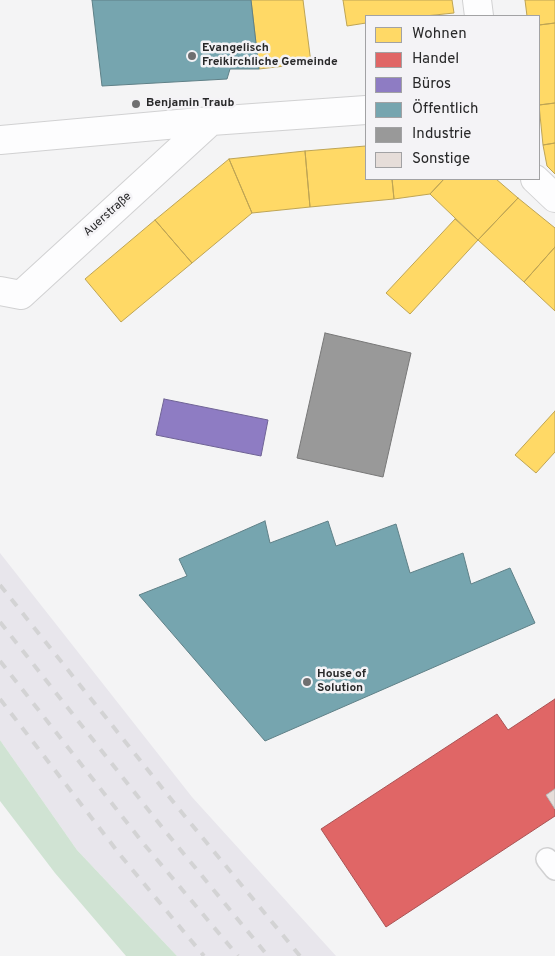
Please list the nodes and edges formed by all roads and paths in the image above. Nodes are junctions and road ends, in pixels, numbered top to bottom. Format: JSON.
{"nodes":[{"id":1,"x":478,"y":0,"type":"edge"},
{"id":2,"x":479,"y":15,"type":"edge"},
{"id":3,"x":365,"y":110,"type":"edge"},
{"id":4,"x":211,"y":121,"type":"junction"},
{"id":5,"x":0,"y":140,"type":"edge"},
{"id":6,"x":536,"y":180,"type":"edge"},
{"id":7,"x":555,"y":198,"type":"edge"},
{"id":8,"x":0,"y":291,"type":"edge"}],
"edges":[{"from":1,"to":2,"type":"street"},
{"from":3,"to":4,"type":"street"},
{"from":4,"to":5,"type":"street"},
{"from":4,"to":8,"type":"street","name":"Auerstraße"},
{"from":6,"to":7,"type":"street"}]}
